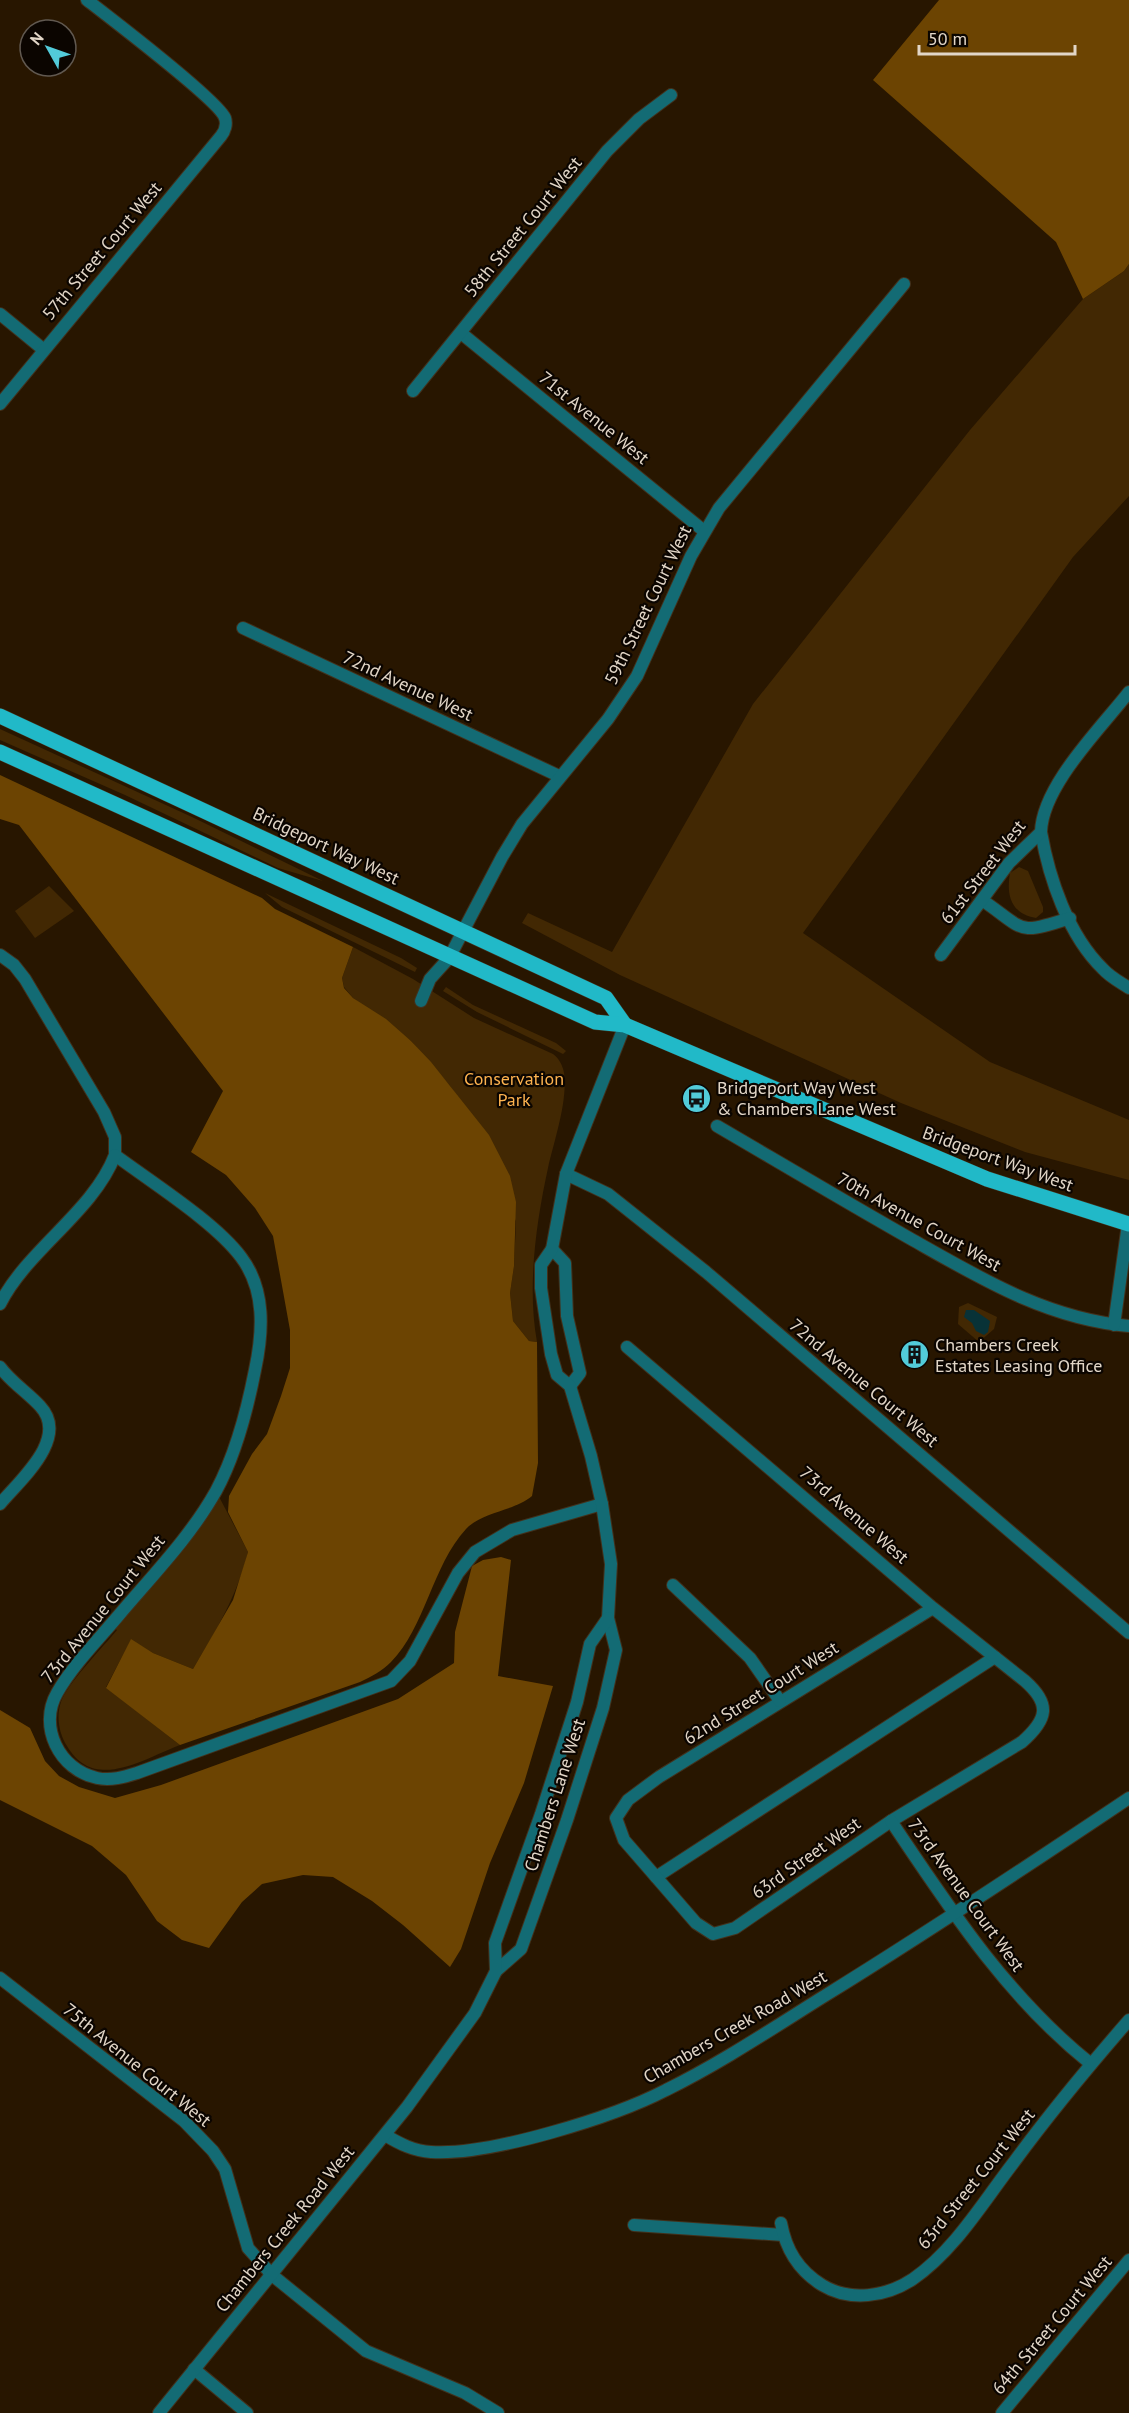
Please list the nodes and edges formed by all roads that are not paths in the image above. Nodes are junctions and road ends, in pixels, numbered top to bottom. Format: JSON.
{"nodes":[{"id":1,"x":87,"y":0,"type":"edge"},
{"id":2,"x":671,"y":95,"type":"dead end"},
{"id":3,"x":904,"y":284,"type":"dead end"},
{"id":4,"x":0,"y":315,"type":"edge"},
{"id":5,"x":461,"y":333,"type":"junction"},
{"id":6,"x":44,"y":350,"type":"junction"},
{"id":7,"x":413,"y":391,"type":"dead end"},
{"id":8,"x":0,"y":404,"type":"edge"},
{"id":9,"x":704,"y":531,"type":"junction"},
{"id":10,"x":243,"y":627,"type":"dead end"},
{"id":11,"x":1129,"y":692,"type":"edge"},
{"id":12,"x":0,"y":716,"type":"edge"},
{"id":13,"x":0,"y":752,"type":"edge"},
{"id":14,"x":560,"y":776,"type":"junction"},
{"id":15,"x":1041,"y":832,"type":"junction"},
{"id":16,"x":982,"y":900,"type":"junction"},
{"id":17,"x":1070,"y":918,"type":"junction"},
{"id":18,"x":464,"y":932,"type":"junction"},
{"id":19,"x":0,"y":955,"type":"edge"},
{"id":20,"x":941,"y":955,"type":"dead end"},
{"id":21,"x":449,"y":958,"type":"junction"},
{"id":22,"x":1129,"y":988,"type":"edge"},
{"id":23,"x":421,"y":1001,"type":"dead end"},
{"id":24,"x":625,"y":1025,"type":"junction"},
{"id":25,"x":717,"y":1126,"type":"dead end"},
{"id":26,"x":115,"y":1155,"type":"junction"},
{"id":27,"x":566,"y":1173,"type":"junction"},
{"id":28,"x":1129,"y":1224,"type":"edge"},
{"id":29,"x":552,"y":1249,"type":"junction"},
{"id":30,"x":0,"y":1304,"type":"edge"},
{"id":31,"x":1114,"y":1325,"type":"junction"},
{"id":32,"x":1129,"y":1326,"type":"edge"},
{"id":33,"x":627,"y":1347,"type":"dead end"},
{"id":34,"x":0,"y":1366,"type":"edge"},
{"id":35,"x":570,"y":1386,"type":"junction"},
{"id":36,"x":0,"y":1504,"type":"edge"},
{"id":37,"x":602,"y":1504,"type":"junction"},
{"id":38,"x":673,"y":1585,"type":"dead end"},
{"id":39,"x":933,"y":1608,"type":"junction"},
{"id":40,"x":608,"y":1618,"type":"junction"},
{"id":41,"x":1129,"y":1633,"type":"edge"},
{"id":42,"x":995,"y":1657,"type":"junction"},
{"id":43,"x":780,"y":1701,"type":"junction"},
{"id":44,"x":1043,"y":1718,"type":"joint"},
{"id":45,"x":1129,"y":1798,"type":"edge"},
{"id":46,"x":616,"y":1818,"type":"joint"},
{"id":47,"x":891,"y":1821,"type":"junction"},
{"id":48,"x":656,"y":1877,"type":"junction"},
{"id":49,"x":954,"y":1915,"type":"junction"},
{"id":50,"x":496,"y":1971,"type":"junction"},
{"id":51,"x":0,"y":1978,"type":"edge"},
{"id":52,"x":1129,"y":2020,"type":"edge"},
{"id":53,"x":1091,"y":2064,"type":"junction"},
{"id":54,"x":385,"y":2135,"type":"junction"},
{"id":55,"x":634,"y":2225,"type":"dead end"},
{"id":56,"x":1129,"y":2260,"type":"edge"},
{"id":57,"x":272,"y":2275,"type":"junction"},
{"id":58,"x":194,"y":2369,"type":"junction"},
{"id":59,"x":159,"y":2413,"type":"edge"},
{"id":60,"x":247,"y":2413,"type":"edge"},
{"id":61,"x":498,"y":2413,"type":"edge"},
{"id":62,"x":1002,"y":2413,"type":"edge"}],
"edges":[{"from":1,"to":6,"type":"street","name":"57th Street Court West"},
{"from":2,"to":5,"type":"street","name":"58th Street Court West"},
{"from":3,"to":9,"type":"street","name":"59th Street Court West"},
{"from":4,"to":6,"type":"street"},
{"from":5,"to":7,"type":"street","name":"58th Street Court West"},
{"from":5,"to":9,"type":"street","name":"71st Avenue West"},
{"from":6,"to":8,"type":"street","name":"57th Street Court West"},
{"from":9,"to":14,"type":"street","name":"59th Street Court West"},
{"from":10,"to":14,"type":"street","name":"72nd Avenue West"},
{"from":11,"to":15,"type":"street","name":"61st Street West"},
{"from":12,"to":18,"type":"main road","name":"Bridgeport Way West"},
{"from":13,"to":21,"type":"main road","name":"Bridgeport Way West"},
{"from":14,"to":18,"type":"street","name":"59th Street Court West"},
{"from":15,"to":16,"type":"street","name":"61st Street West"},
{"from":15,"to":17,"type":"street"},
{"from":16,"to":17,"type":"street"},
{"from":16,"to":20,"type":"street","name":"61st Street West"},
{"from":17,"to":22,"type":"street"},
{"from":18,"to":21,"type":"street","name":"59th Street Court West"},
{"from":18,"to":24,"type":"main road","name":"Bridgeport Way West"},
{"from":19,"to":26,"type":"street"},
{"from":21,"to":23,"type":"street","name":"59th Street Court West"},
{"from":21,"to":24,"type":"main road","name":"Bridgeport Way West"},
{"from":24,"to":27,"type":"street","name":"Chambers Lane West"},
{"from":24,"to":28,"type":"main road","name":"Bridgeport Way West"},
{"from":25,"to":31,"type":"street","name":"70th Avenue Court West"},
{"from":26,"to":30,"type":"street"},
{"from":26,"to":37,"type":"street","name":"73rd Avenue Court West"},
{"from":27,"to":29,"type":"street","name":"Chambers Lane West"},
{"from":27,"to":41,"type":"street","name":"72nd Avenue Court West"},
{"from":28,"to":31,"type":"street"},
{"from":29,"to":35,"type":"street"},
{"from":29,"to":35,"type":"street","name":"Chambers Lane West"},
{"from":31,"to":32,"type":"street","name":"70th Avenue Court West"},
{"from":33,"to":39,"type":"street","name":"73rd Avenue West"},
{"from":34,"to":36,"type":"street"},
{"from":35,"to":37,"type":"street","name":"Chambers Lane West"},
{"from":37,"to":40,"type":"street","name":"Chambers Lane West"},
{"from":38,"to":43,"type":"street"},
{"from":39,"to":42,"type":"street","name":"73rd Avenue West"},
{"from":39,"to":43,"type":"street","name":"62nd Street Court West"},
{"from":40,"to":50,"type":"street","name":"Chambers Lane West"},
{"from":40,"to":50,"type":"street","name":"Chambers Lane West"},
{"from":42,"to":44,"type":"street","name":"73rd Avenue West"},
{"from":42,"to":48,"type":"street"},
{"from":43,"to":46,"type":"street","name":"62nd Street Court West"},
{"from":44,"to":47,"type":"street","name":"63rd Street West"},
{"from":45,"to":49,"type":"street","name":"Chambers Creek Road West"},
{"from":46,"to":48,"type":"street","name":"63rd Street West"},
{"from":47,"to":48,"type":"street","name":"63rd Street West"},
{"from":47,"to":49,"type":"street","name":"73rd Avenue Court West"},
{"from":49,"to":53,"type":"street","name":"73rd Avenue Court West"},
{"from":49,"to":54,"type":"street","name":"Chambers Creek Road West"},
{"from":50,"to":54,"type":"street","name":"Chambers Lane West"},
{"from":51,"to":57,"type":"street","name":"75th Avenue Court West"},
{"from":52,"to":53,"type":"street","name":"63rd Street Court West"},
{"from":53,"to":55,"type":"street","name":"63rd Street Court West"},
{"from":54,"to":57,"type":"street","name":"Chambers Creek Road West"},
{"from":56,"to":62,"type":"street","name":"64th Street Court West"},
{"from":57,"to":58,"type":"street","name":"Chambers Creek Road West"},
{"from":57,"to":61,"type":"street","name":"75th Avenue Court West"},
{"from":58,"to":59,"type":"street","name":"Chambers Creek Road West"},
{"from":58,"to":60,"type":"street"}]}
